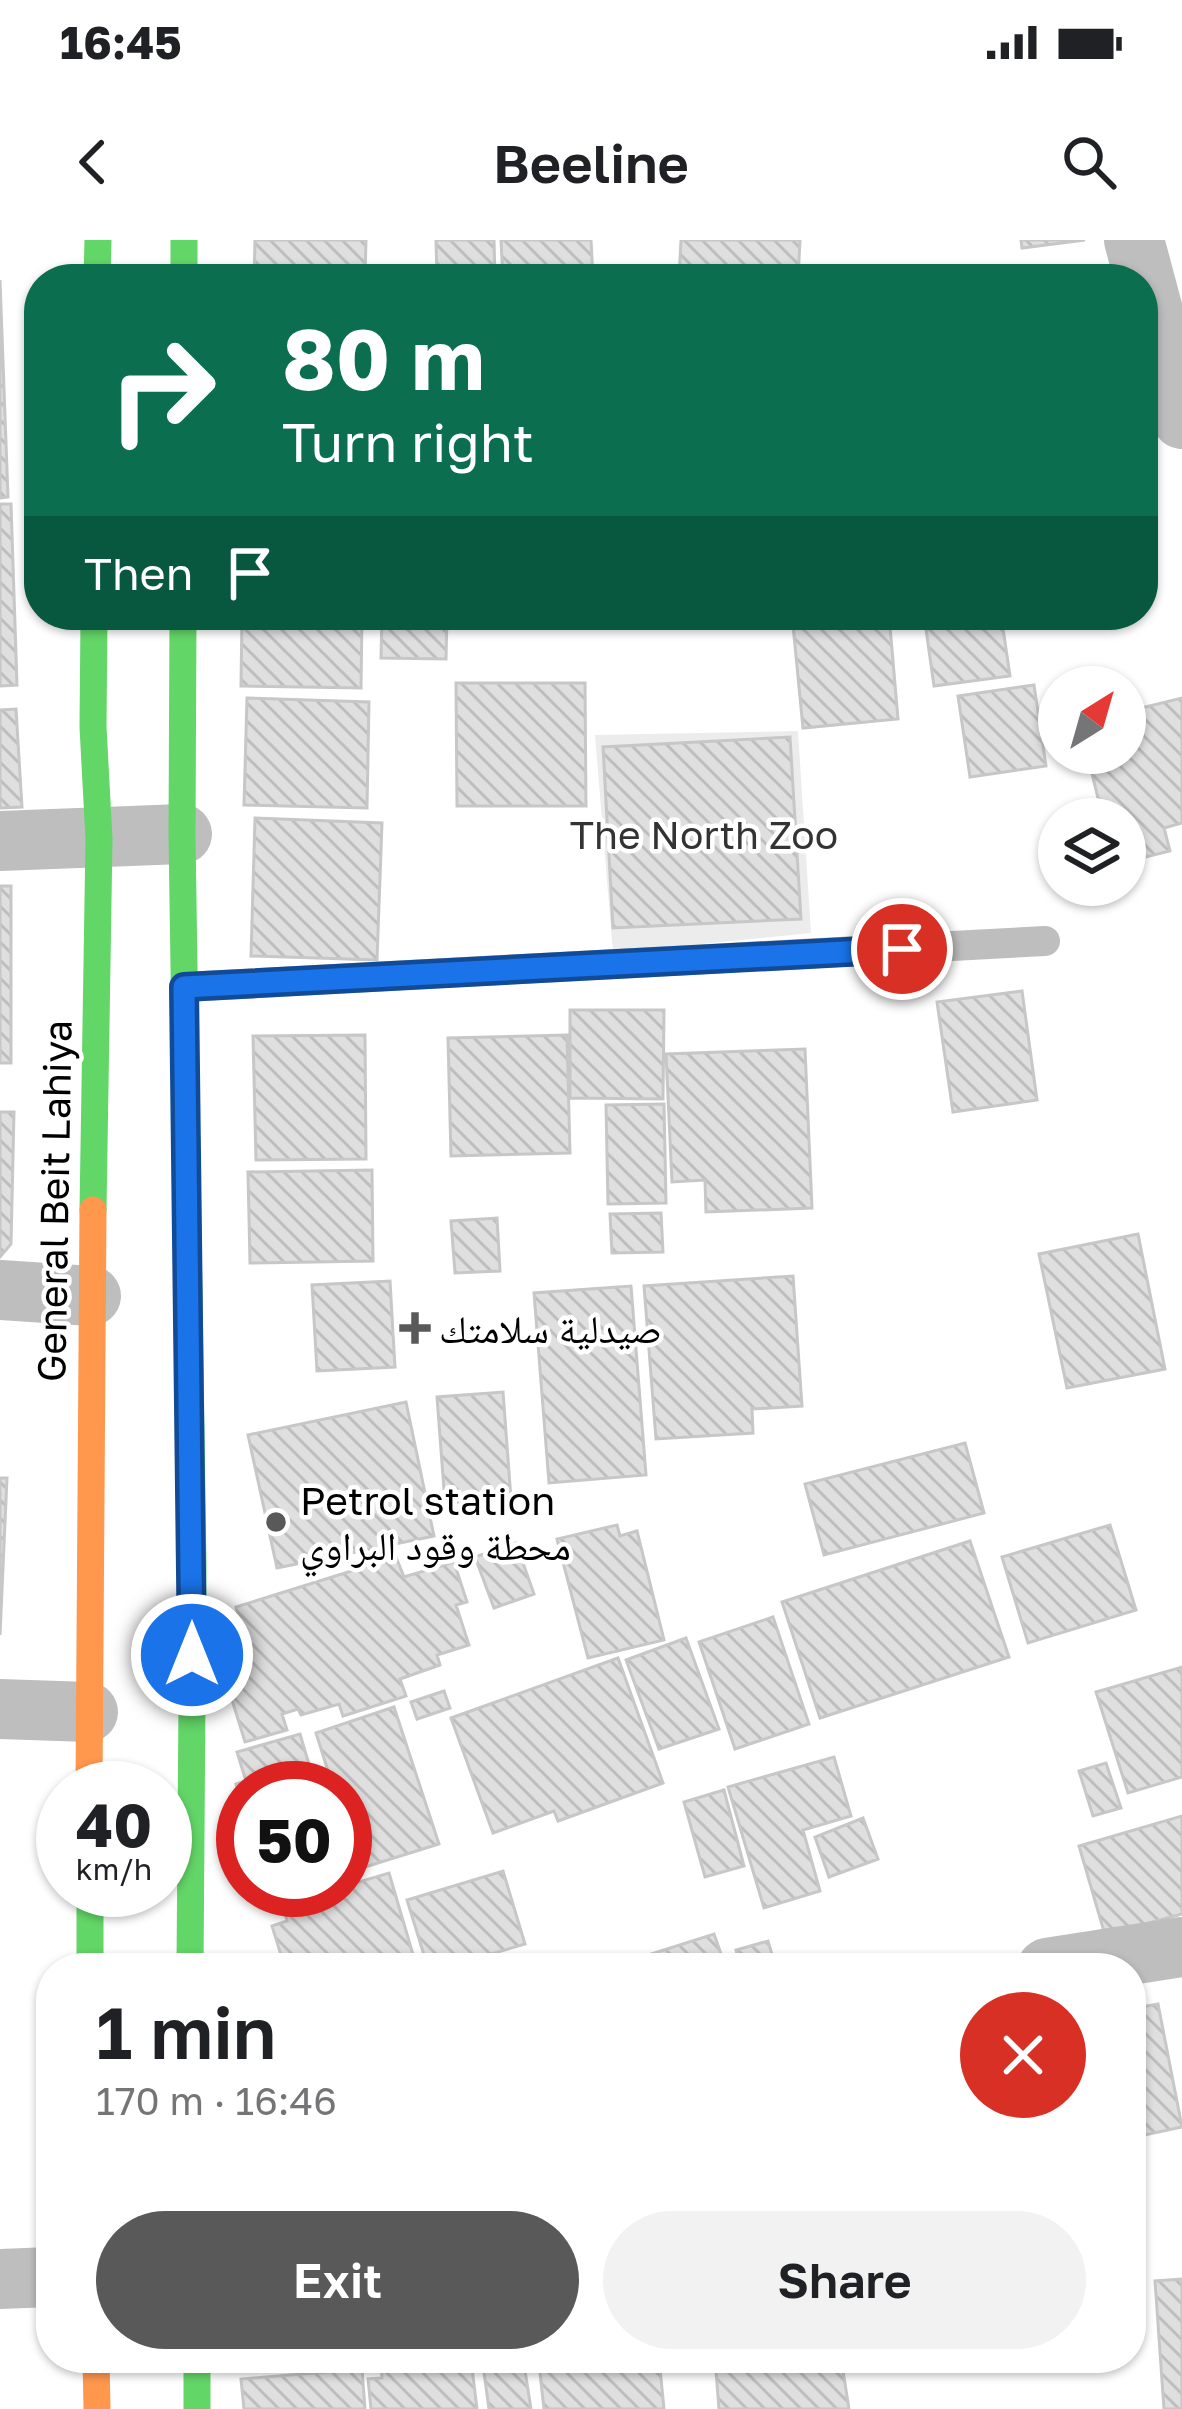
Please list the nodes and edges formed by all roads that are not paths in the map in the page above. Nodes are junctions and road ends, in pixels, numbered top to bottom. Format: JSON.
{"nodes":[{"id":1,"x":1158,"y":330,"type":"edge"},
{"id":2,"x":1182,"y":419,"type":"edge"},
{"id":3,"x":94,"y":630,"type":"edge"},
{"id":4,"x":183,"y":630,"type":"edge"},
{"id":5,"x":182,"y":834,"type":"junction"},
{"id":6,"x":99,"y":839,"type":"junction"},
{"id":7,"x":0,"y":841,"type":"edge"},
{"id":8,"x":1045,"y":941,"type":"dead end"},
{"id":9,"x":184,"y":987,"type":"junction"},
{"id":10,"x":0,"y":1290,"type":"edge"},
{"id":11,"x":91,"y":1296,"type":"junction"},
{"id":12,"x":0,"y":1709,"type":"edge"},
{"id":13,"x":88,"y":1712,"type":"junction"},
{"id":14,"x":89,"y":1761,"type":"edge"},
{"id":15,"x":90,"y":1917,"type":"edge"},
{"id":16,"x":1182,"y":1946,"type":"edge"},
{"id":17,"x":91,"y":1953,"type":"edge"},
{"id":18,"x":190,"y":1953,"type":"edge"},
{"id":19,"x":1139,"y":1953,"type":"edge"},
{"id":20,"x":36,"y":2278,"type":"edge"},
{"id":21,"x":0,"y":2279,"type":"edge"},
{"id":22,"x":96,"y":2373,"type":"edge"},
{"id":23,"x":196,"y":2373,"type":"edge"},
{"id":24,"x":97,"y":2409,"type":"edge"},
{"id":25,"x":197,"y":2409,"type":"edge"}],
"edges":[{"from":1,"to":2,"type":"street"},
{"from":3,"to":6,"type":"main road","name":"General Beit Lahiya"},
{"from":4,"to":5,"type":"main road"},
{"from":5,"to":6,"type":"street"},
{"from":5,"to":9,"type":"main road"},
{"from":6,"to":7,"type":"street"},
{"from":6,"to":11,"type":"main road","name":"General Beit Lahiya"},
{"from":8,"to":9,"type":"lane"},
{"from":9,"to":18,"type":"main road"},
{"from":10,"to":11,"type":"street"},
{"from":11,"to":13,"type":"main road","name":"General Beit Lahiya"},
{"from":12,"to":13,"type":"street"},
{"from":13,"to":14,"type":"main road","name":"General Beit Lahiya"},
{"from":15,"to":17,"type":"main road"},
{"from":16,"to":19,"type":"street"},
{"from":20,"to":21,"type":"street"},
{"from":22,"to":24,"type":"main road"},
{"from":23,"to":25,"type":"main road"}]}
